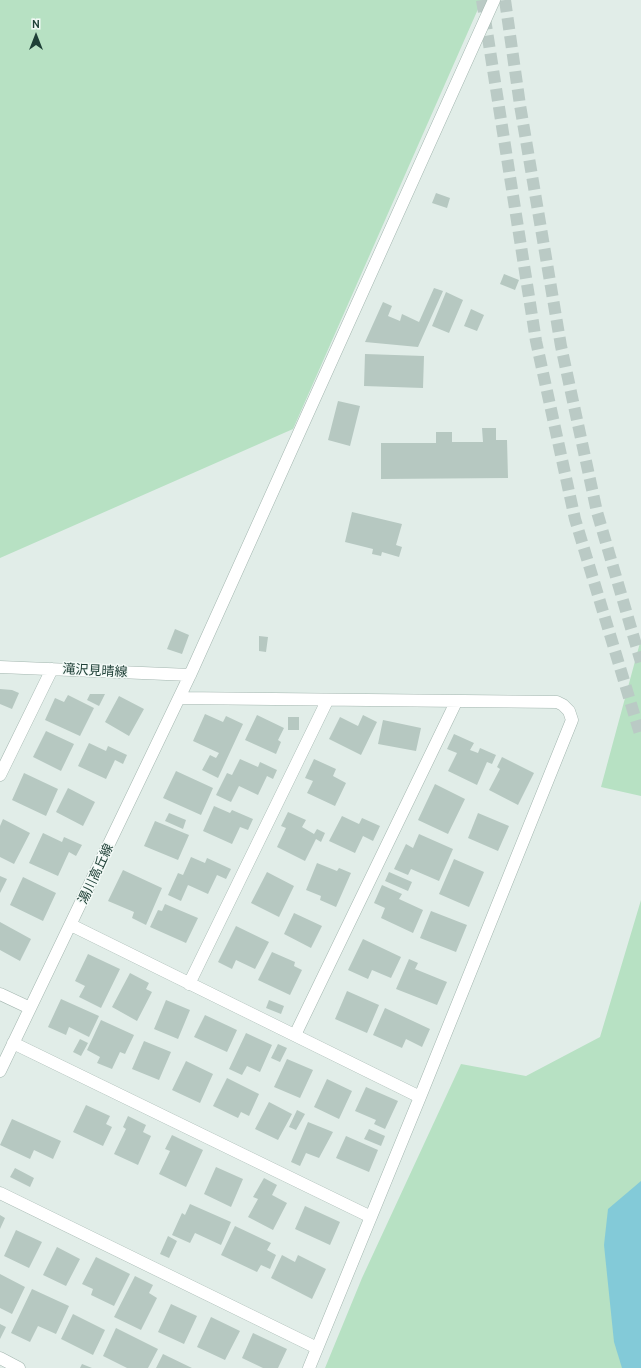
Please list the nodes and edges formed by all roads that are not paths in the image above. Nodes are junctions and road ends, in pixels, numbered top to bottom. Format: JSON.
{"nodes":[{"id":1,"x":494,"y":0,"type":"edge"},
{"id":2,"x":0,"y":667,"type":"edge"},
{"id":3,"x":52,"y":669,"type":"junction"},
{"id":4,"x":190,"y":676,"type":"junction"},
{"id":5,"x":179,"y":698,"type":"junction"},
{"id":6,"x":327,"y":700,"type":"junction"},
{"id":7,"x":456,"y":702,"type":"junction"},
{"id":8,"x":0,"y":775,"type":"edge"},
{"id":9,"x":71,"y":926,"type":"junction"},
{"id":10,"x":189,"y":984,"type":"junction"},
{"id":11,"x":0,"y":994,"type":"edge"},
{"id":12,"x":30,"y":1008,"type":"junction"},
{"id":13,"x":295,"y":1035,"type":"junction"},
{"id":14,"x":13,"y":1043,"type":"junction"},
{"id":15,"x":0,"y":1071,"type":"edge"},
{"id":16,"x":420,"y":1097,"type":"junction"},
{"id":17,"x":0,"y":1193,"type":"edge"},
{"id":18,"x":371,"y":1217,"type":"junction"},
{"id":19,"x":317,"y":1348,"type":"junction"},
{"id":20,"x":0,"y":1358,"type":"edge"},
{"id":21,"x":20,"y":1368,"type":"edge"},
{"id":22,"x":308,"y":1368,"type":"edge"}],
"edges":[{"from":1,"to":4,"type":"street","name":"湯川高丘線"},
{"from":2,"to":3,"type":"street","name":"滝沢見晴線"},
{"from":3,"to":4,"type":"street","name":"滝沢見晴線"},
{"from":3,"to":8,"type":"street"},
{"from":4,"to":5,"type":"street","name":"湯川高丘線"},
{"from":5,"to":6,"type":"street"},
{"from":5,"to":9,"type":"street","name":"湯川高丘線"},
{"from":6,"to":7,"type":"street"},
{"from":6,"to":10,"type":"street"},
{"from":7,"to":13,"type":"street"},
{"from":7,"to":16,"type":"street"},
{"from":9,"to":10,"type":"street"},
{"from":9,"to":12,"type":"street","name":"湯川高丘線"},
{"from":10,"to":13,"type":"street"},
{"from":11,"to":12,"type":"street"},
{"from":12,"to":14,"type":"street","name":"湯川高丘線"},
{"from":13,"to":16,"type":"street"},
{"from":14,"to":15,"type":"street","name":"湯川高丘線"},
{"from":14,"to":18,"type":"street"},
{"from":16,"to":18,"type":"street"},
{"from":17,"to":19,"type":"street"},
{"from":18,"to":19,"type":"street"},
{"from":19,"to":22,"type":"street"},
{"from":20,"to":21,"type":"street"}]}
